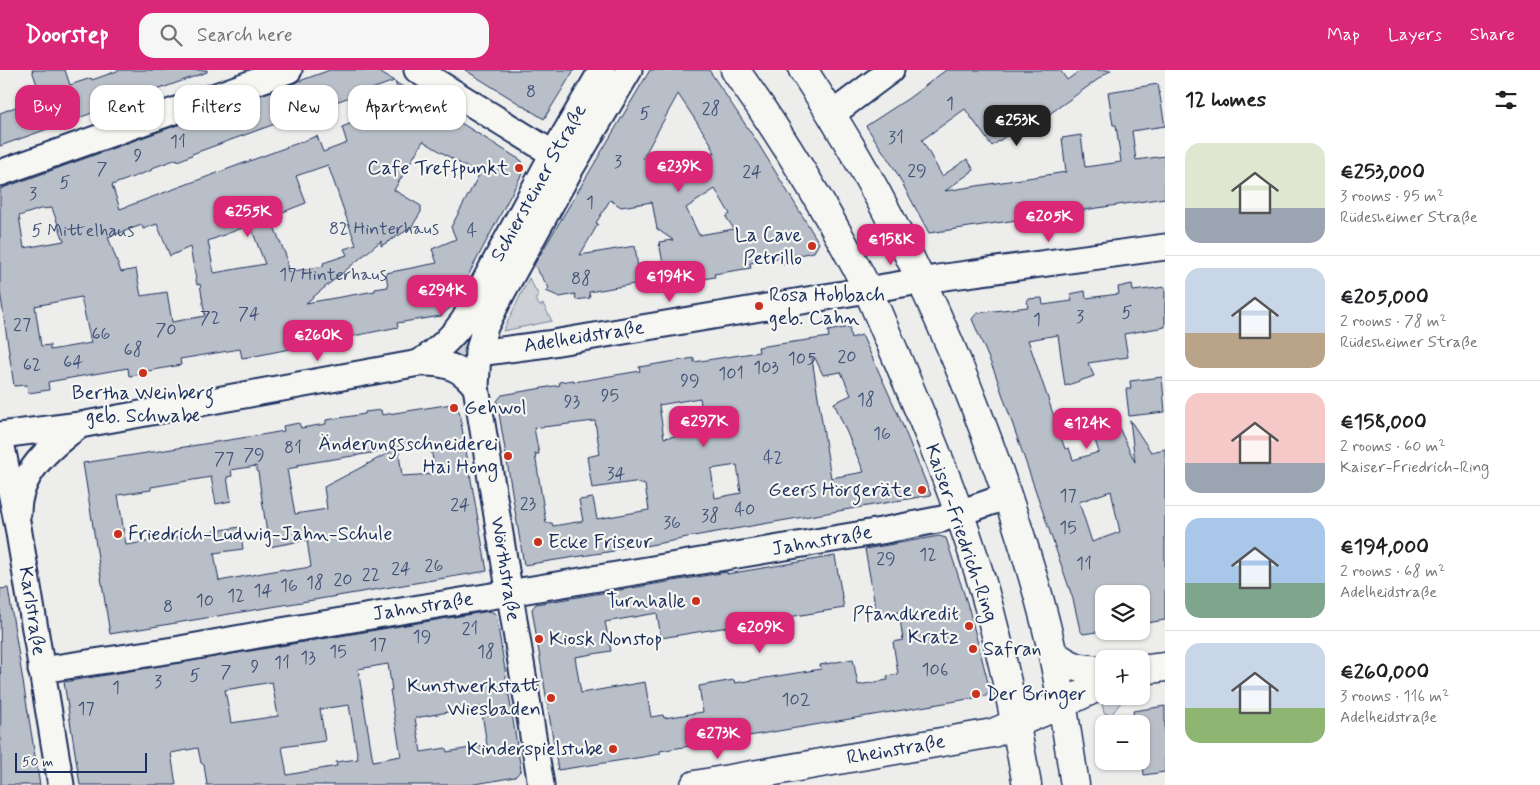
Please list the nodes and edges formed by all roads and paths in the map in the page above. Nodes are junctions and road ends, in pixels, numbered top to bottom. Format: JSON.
{"nodes":[{"id":1,"x":289,"y":70,"type":"edge"},
{"id":2,"x":417,"y":70,"type":"edge"},
{"id":3,"x":602,"y":70,"type":"edge"},
{"id":4,"x":630,"y":70,"type":"edge"},
{"id":5,"x":736,"y":70,"type":"edge"},
{"id":6,"x":803,"y":70,"type":"edge"},
{"id":7,"x":892,"y":70,"type":"edge"},
{"id":8,"x":831,"y":115,"type":"junction"},
{"id":9,"x":563,"y":160,"type":"junction"},
{"id":10,"x":0,"y":173,"type":"edge"},
{"id":11,"x":1165,"y":247,"type":"edge"},
{"id":12,"x":921,"y":281,"type":"junction"},
{"id":13,"x":868,"y":290,"type":"junction"},
{"id":14,"x":478,"y":353,"type":"junction"},
{"id":15,"x":419,"y":363,"type":"junction"},
{"id":16,"x":476,"y":388,"type":"junction"},
{"id":17,"x":80,"y":425,"type":"junction"},
{"id":18,"x":0,"y":436,"type":"edge"},
{"id":19,"x":1008,"y":496,"type":"junction"},
{"id":20,"x":959,"y":514,"type":"junction"},
{"id":21,"x":18,"y":527,"type":"junction"},
{"id":22,"x":509,"y":593,"type":"junction"},
{"id":23,"x":1053,"y":653,"type":"junction"},
{"id":24,"x":1165,"y":667,"type":"edge"},
{"id":25,"x":1095,"y":669,"type":"edge"},
{"id":26,"x":1150,"y":669,"type":"edge"},
{"id":27,"x":41,"y":670,"type":"junction"},
{"id":28,"x":1095,"y":688,"type":"edge"},
{"id":29,"x":1062,"y":704,"type":"junction"},
{"id":30,"x":1016,"y":724,"type":"junction"},
{"id":31,"x":1073,"y":782,"type":"edge"},
{"id":32,"x":61,"y":785,"type":"edge"},
{"id":33,"x":540,"y":785,"type":"edge"},
{"id":34,"x":695,"y":785,"type":"edge"},
{"id":35,"x":1027,"y":785,"type":"edge"}],
"edges":[{"from":1,"to":10,"type":"street"},
{"from":2,"to":9,"type":"street"},
{"from":3,"to":9,"type":"street","name":"Schiersteiner Straße"},
{"from":4,"to":9,"type":"street","name":"Schiersteiner Straße"},
{"from":5,"to":13,"type":"main road","name":"Kaiser-Friedrich-Ring"},
{"from":6,"to":8,"type":"main road"},
{"from":7,"to":8,"type":"street"},
{"from":8,"to":12,"type":"main road"},
{"from":9,"to":14,"type":"street","name":"Schiersteiner Straße"},
{"from":9,"to":15,"type":"street","name":"Schiersteiner Straße"},
{"from":11,"to":12,"type":"street"},
{"from":12,"to":13,"type":"street"},
{"from":12,"to":19,"type":"main road"},
{"from":13,"to":14,"type":"street","name":"Adelheidstraße"},
{"from":13,"to":20,"type":"main road","name":"Kaiser-Friedrich-Ring"},
{"from":14,"to":16,"type":"street","name":"Wörthstraße"},
{"from":15,"to":16,"type":"street"},
{"from":15,"to":17,"type":"street"},
{"from":16,"to":22,"type":"street","name":"Wörthstraße"},
{"from":17,"to":18,"type":"street"},
{"from":17,"to":21,"type":"street"},
{"from":18,"to":21,"type":"street","name":"Karlstraße"},
{"from":19,"to":20,"type":"street","name":"Jahnstraße"},
{"from":19,"to":23,"type":"main road"},
{"from":20,"to":22,"type":"street","name":"Jahnstraße"},
{"from":20,"to":30,"type":"main road","name":"Kaiser-Friedrich-Ring"},
{"from":21,"to":27,"type":"street","name":"Karlstraße"},
{"from":22,"to":27,"type":"street","name":"Jahnstraße"},
{"from":22,"to":33,"type":"street","name":"Wörthstraße"},
{"from":23,"to":25,"type":"main road"},
{"from":23,"to":29,"type":"main road"},
{"from":24,"to":26,"type":"main road"},
{"from":27,"to":32,"type":"street","name":"Karlstraße"},
{"from":28,"to":29,"type":"main road","name":"Rheinstraße"},
{"from":29,"to":30,"type":"main road","name":"Rheinstraße"},
{"from":29,"to":31,"type":"main road"},
{"from":30,"to":34,"type":"main road","name":"Rheinstraße"},
{"from":30,"to":35,"type":"main road","name":"Kaiser-Friedrich-Ring"}]}
